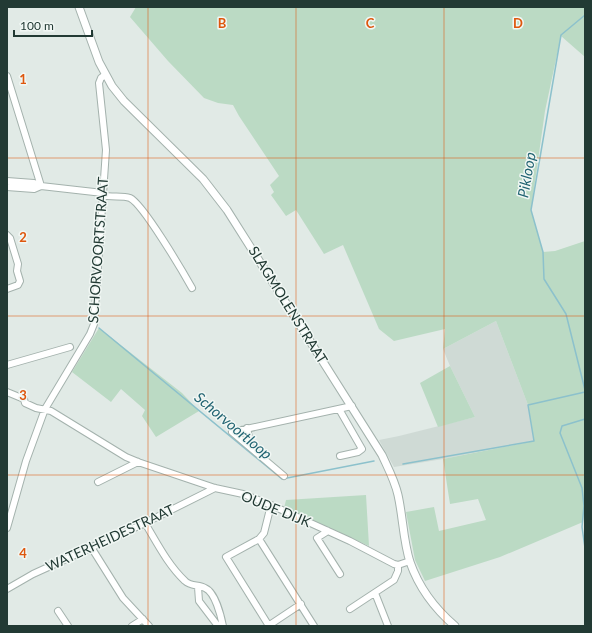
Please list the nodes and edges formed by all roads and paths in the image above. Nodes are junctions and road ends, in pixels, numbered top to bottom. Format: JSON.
{"nodes":[{"id":1,"x":78,"y":7,"type":"edge"},
{"id":2,"x":106,"y":75,"type":"junction"},
{"id":3,"x":7,"y":76,"type":"edge"},
{"id":4,"x":7,"y":181,"type":"edge"},
{"id":5,"x":41,"y":186,"type":"junction"},
{"id":6,"x":7,"y":187,"type":"edge"},
{"id":7,"x":103,"y":194,"type":"junction"},
{"id":8,"x":7,"y":235,"type":"edge"},
{"id":9,"x":192,"y":288,"type":"dead end"},
{"id":10,"x":7,"y":289,"type":"edge"},
{"id":11,"x":70,"y":347,"type":"dead end"},
{"id":12,"x":7,"y":365,"type":"edge"},
{"id":13,"x":7,"y":392,"type":"edge"},
{"id":14,"x":352,"y":406,"type":"junction"},
{"id":15,"x":44,"y":409,"type":"junction"},
{"id":16,"x":339,"y":409,"type":"junction"},
{"id":17,"x":247,"y":428,"type":"junction"},
{"id":18,"x":250,"y":442,"type":"dead end"},
{"id":19,"x":340,"y":456,"type":"dead end"},
{"id":20,"x":138,"y":462,"type":"junction"},
{"id":21,"x":284,"y":476,"type":"dead end"},
{"id":22,"x":98,"y":482,"type":"dead end"},
{"id":23,"x":215,"y":488,"type":"junction"},
{"id":24,"x":271,"y":505,"type":"junction"},
{"id":25,"x":145,"y":522,"type":"junction"},
{"id":26,"x":7,"y":528,"type":"edge"},
{"id":27,"x":328,"y":531,"type":"junction"},
{"id":28,"x":260,"y":539,"type":"junction"},
{"id":29,"x":92,"y":547,"type":"junction"},
{"id":30,"x":410,"y":561,"type":"junction"},
{"id":31,"x":398,"y":565,"type":"junction"},
{"id":32,"x":340,"y":574,"type":"dead end"},
{"id":33,"x":198,"y":587,"type":"junction"},
{"id":34,"x":7,"y":589,"type":"edge"},
{"id":35,"x":375,"y":593,"type":"junction"},
{"id":36,"x":301,"y":604,"type":"junction"},
{"id":37,"x":350,"y":610,"type":"dead end"},
{"id":38,"x":58,"y":611,"type":"dead end"},
{"id":39,"x":143,"y":619,"type":"junction"},
{"id":40,"x":68,"y":626,"type":"edge"},
{"id":41,"x":132,"y":626,"type":"edge"},
{"id":42,"x":149,"y":626,"type":"edge"},
{"id":43,"x":218,"y":626,"type":"edge"},
{"id":44,"x":223,"y":626,"type":"edge"},
{"id":45,"x":268,"y":626,"type":"edge"},
{"id":46,"x":314,"y":626,"type":"edge"},
{"id":47,"x":388,"y":626,"type":"edge"},
{"id":48,"x":455,"y":626,"type":"edge"}],
"edges":[{"from":1,"to":2,"type":"street","name":"SLAGMOLENSTRAAT"},
{"from":2,"to":7,"type":"street","name":"SCHORVOORTSTRAAT"},
{"from":2,"to":14,"type":"street","name":"SLAGMOLENSTRAAT"},
{"from":3,"to":5,"type":"street"},
{"from":4,"to":5,"type":"street"},
{"from":5,"to":6,"type":"street"},
{"from":5,"to":7,"type":"street"},
{"from":7,"to":9,"type":"street"},
{"from":7,"to":15,"type":"street","name":"SCHORVOORTSTRAAT"},
{"from":8,"to":10,"type":"street"},
{"from":11,"to":12,"type":"street"},
{"from":13,"to":15,"type":"street","name":"OUDE DIJK"},
{"from":14,"to":16,"type":"street"},
{"from":14,"to":30,"type":"street","name":"SLAGMOLENSTRAAT"},
{"from":15,"to":20,"type":"street","name":"OUDE DIJK"},
{"from":15,"to":26,"type":"street","name":"SCHORVOORTSTRAAT"},
{"from":16,"to":17,"type":"street"},
{"from":16,"to":19,"type":"street"},
{"from":17,"to":18,"type":"street"},
{"from":17,"to":21,"type":"street"},
{"from":20,"to":22,"type":"street"},
{"from":20,"to":23,"type":"street","name":"OUDE DIJK"},
{"from":23,"to":24,"type":"street","name":"OUDE DIJK"},
{"from":23,"to":25,"type":"street","name":"WATERHEIDESTRAAT"},
{"from":24,"to":27,"type":"street","name":"OUDE DIJK"},
{"from":24,"to":28,"type":"street"},
{"from":25,"to":29,"type":"street","name":"WATERHEIDESTRAAT"},
{"from":25,"to":33,"type":"street"},
{"from":27,"to":31,"type":"street","name":"OUDE DIJK"},
{"from":27,"to":32,"type":"street"},
{"from":28,"to":36,"type":"street"},
{"from":28,"to":45,"type":"street"},
{"from":29,"to":34,"type":"street","name":"WATERHEIDESTRAAT"},
{"from":29,"to":39,"type":"street"},
{"from":30,"to":31,"type":"street"},
{"from":30,"to":48,"type":"street","name":"SLAGMOLENSTRAAT"},
{"from":31,"to":35,"type":"street"},
{"from":33,"to":43,"type":"street"},
{"from":33,"to":44,"type":"street"},
{"from":35,"to":37,"type":"street"},
{"from":35,"to":47,"type":"street"},
{"from":36,"to":45,"type":"street"},
{"from":36,"to":46,"type":"street"},
{"from":38,"to":40,"type":"street"},
{"from":39,"to":41,"type":"street"},
{"from":39,"to":42,"type":"street"}]}
